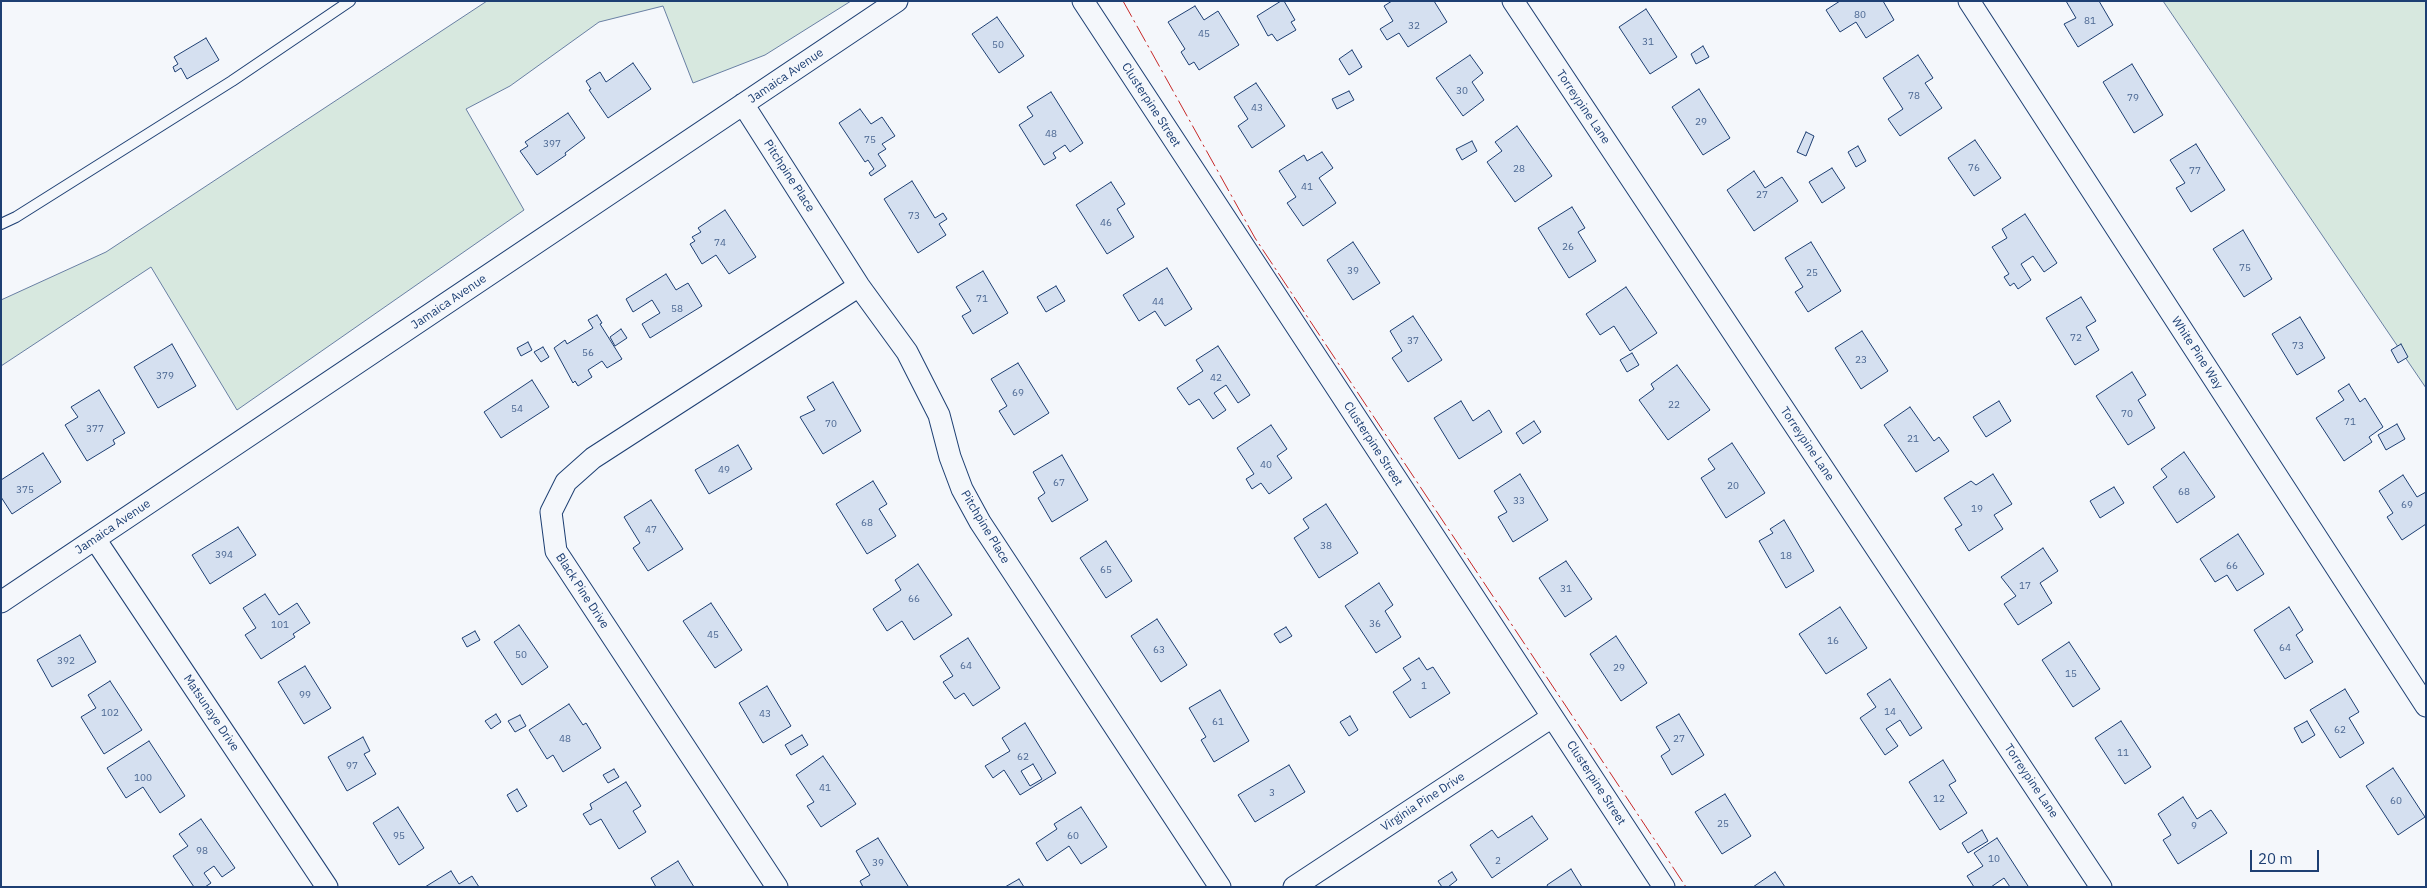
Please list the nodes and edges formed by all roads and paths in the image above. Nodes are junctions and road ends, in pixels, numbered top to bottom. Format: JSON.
{"nodes":[{"id":1,"x":350,"y":1,"type":"edge"},
{"id":2,"x":897,"y":1,"type":"edge"},
{"id":3,"x":1083,"y":1,"type":"edge"},
{"id":4,"x":1513,"y":1,"type":"edge"},
{"id":5,"x":1969,"y":1,"type":"edge"},
{"id":6,"x":338,"y":5,"type":"edge"},
{"id":7,"x":743,"y":104,"type":"junction"},
{"id":8,"x":1,"y":224,"type":"edge"},
{"id":9,"x":859,"y":286,"type":"junction"},
{"id":10,"x":95,"y":539,"type":"junction"},
{"id":11,"x":1,"y":602,"type":"edge"},
{"id":12,"x":2426,"y":706,"type":"edge"},
{"id":13,"x":1552,"y":717,"type":"junction"},
{"id":14,"x":327,"y":887,"type":"edge"},
{"id":15,"x":776,"y":887,"type":"edge"},
{"id":16,"x":1220,"y":887,"type":"edge"},
{"id":17,"x":1294,"y":887,"type":"edge"},
{"id":18,"x":1664,"y":887,"type":"edge"},
{"id":19,"x":2101,"y":887,"type":"edge"}],
"edges":[{"from":1,"to":6,"type":"lane"},
{"from":2,"to":7,"type":"street","name":"Jamaica Avenue"},
{"from":3,"to":13,"type":"street","name":"Clusterpine Street"},
{"from":4,"to":19,"type":"street","name":"Torreypine Lane"},
{"from":5,"to":12,"type":"street","name":"White Pine Way"},
{"from":6,"to":8,"type":"lane"},
{"from":7,"to":9,"type":"street","name":"Pitchpine Place"},
{"from":7,"to":10,"type":"street","name":"Jamaica Avenue"},
{"from":9,"to":15,"type":"street","name":"Black Pine Drive"},
{"from":9,"to":16,"type":"street","name":"Pitchpine Place"},
{"from":10,"to":11,"type":"street","name":"Jamaica Avenue"},
{"from":10,"to":14,"type":"street","name":"Matsunaye Drive"},
{"from":13,"to":17,"type":"street","name":"Virginia Pine Drive"},
{"from":13,"to":18,"type":"street","name":"Clusterpine Street"}]}
